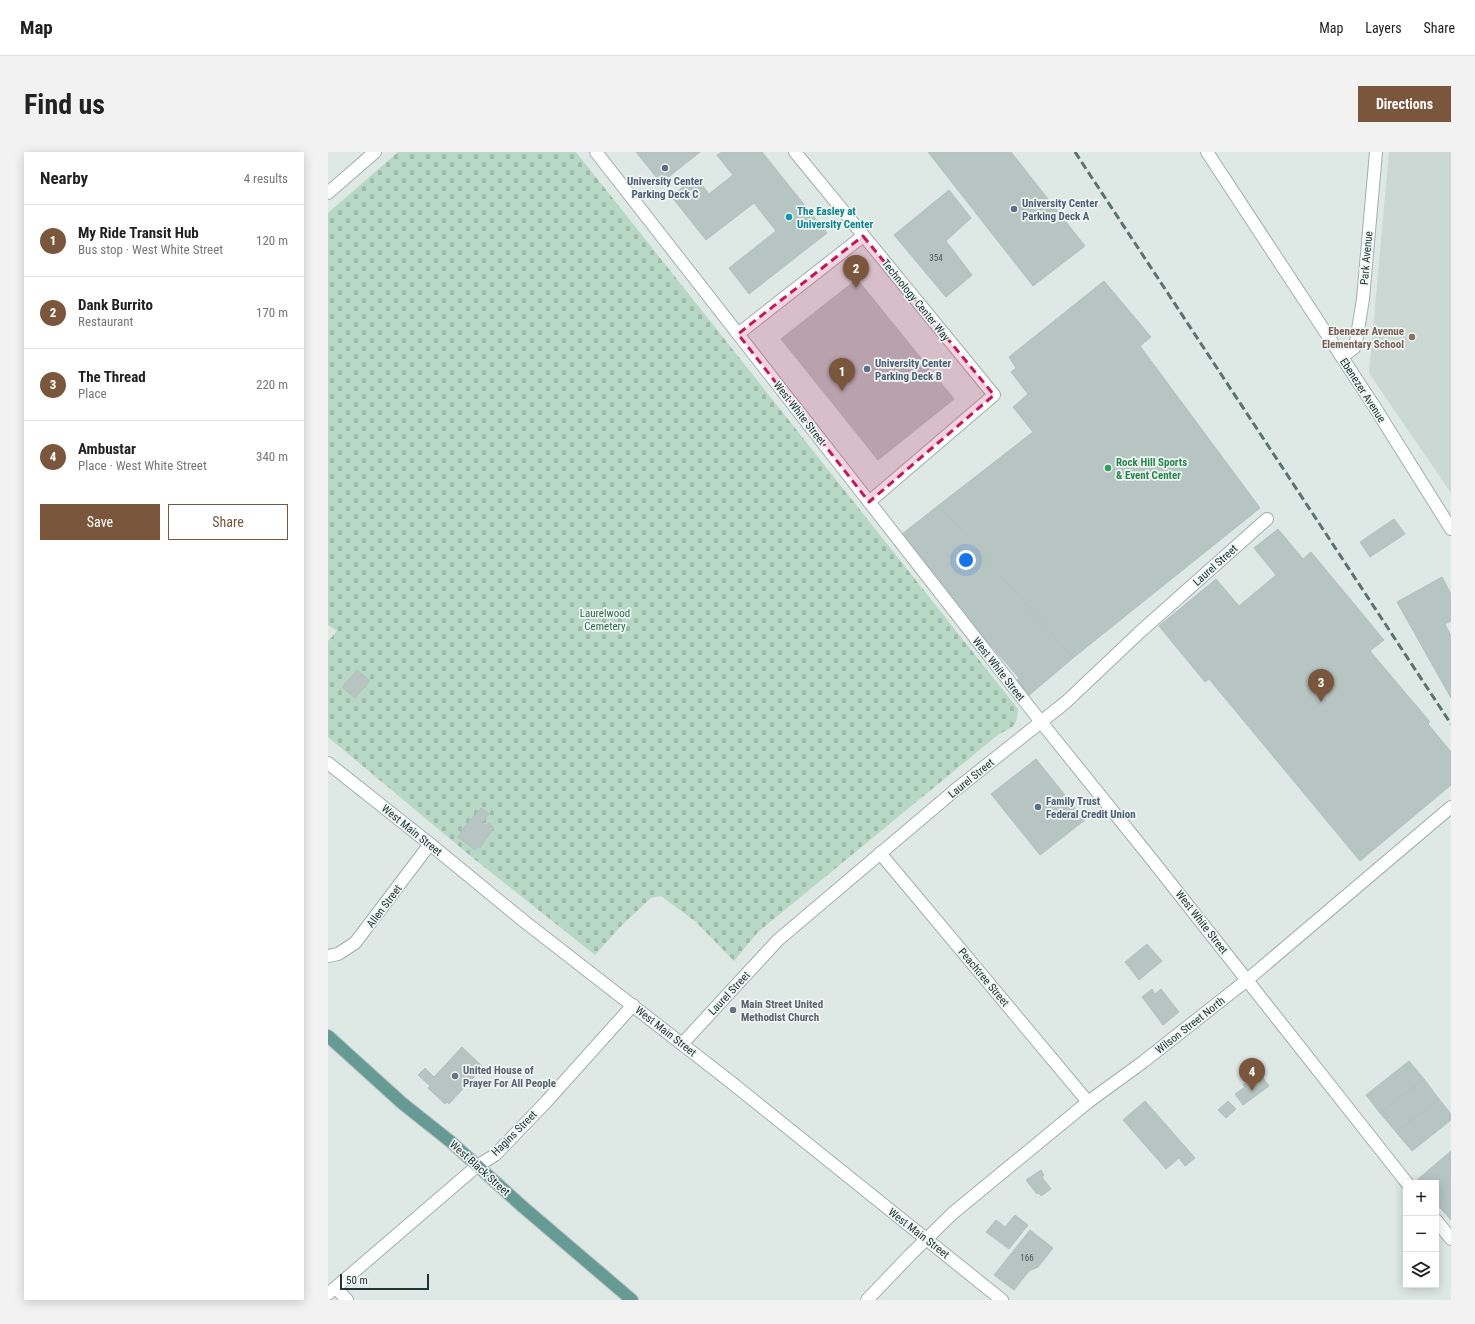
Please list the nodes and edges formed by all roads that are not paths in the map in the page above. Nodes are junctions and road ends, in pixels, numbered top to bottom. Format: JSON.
{"nodes":[{"id":1,"x":375,"y":152,"type":"edge"},
{"id":2,"x":596,"y":152,"type":"edge"},
{"id":3,"x":795,"y":152,"type":"edge"},
{"id":4,"x":1207,"y":152,"type":"edge"},
{"id":5,"x":1376,"y":152,"type":"edge"},
{"id":6,"x":328,"y":193,"type":"edge"},
{"id":7,"x":863,"y":236,"type":"junction"},
{"id":8,"x":738,"y":334,"type":"junction"},
{"id":9,"x":1342,"y":357,"type":"junction"},
{"id":10,"x":869,"y":502,"type":"junction"},
{"id":11,"x":1266,"y":518,"type":"dead end"},
{"id":12,"x":1451,"y":529,"type":"edge"},
{"id":13,"x":1041,"y":722,"type":"junction"},
{"id":14,"x":328,"y":763,"type":"edge"},
{"id":15,"x":1451,"y":807,"type":"edge"},
{"id":16,"x":430,"y":844,"type":"junction"},
{"id":17,"x":880,"y":853,"type":"junction"},
{"id":18,"x":328,"y":956,"type":"edge"},
{"id":19,"x":1247,"y":980,"type":"junction"},
{"id":20,"x":632,"y":1006,"type":"junction"},
{"id":21,"x":328,"y":1036,"type":"edge"},
{"id":22,"x":682,"y":1044,"type":"junction"},
{"id":23,"x":1088,"y":1102,"type":"junction"},
{"id":24,"x":477,"y":1166,"type":"junction"},
{"id":25,"x":1405,"y":1180,"type":"edge"},
{"id":26,"x":1439,"y":1224,"type":"edge"},
{"id":27,"x":926,"y":1239,"type":"junction"},
{"id":28,"x":1451,"y":1239,"type":"edge"},
{"id":29,"x":332,"y":1291,"type":"edge"},
{"id":30,"x":347,"y":1300,"type":"edge"},
{"id":31,"x":632,"y":1300,"type":"edge"},
{"id":32,"x":867,"y":1300,"type":"edge"},
{"id":33,"x":1002,"y":1300,"type":"edge"}],
"edges":[{"from":1,"to":6,"type":"street"},
{"from":2,"to":8,"type":"street","name":"West White Street"},
{"from":3,"to":7,"type":"street","name":"Technology Center Way"},
{"from":4,"to":9,"type":"street","name":"Ebenezer Avenue"},
{"from":5,"to":9,"type":"street","name":"Park Avenue"},
{"from":7,"to":8,"type":"street"},
{"from":7,"to":10,"type":"street","name":"Technology Center Way"},
{"from":8,"to":10,"type":"street","name":"West White Street"},
{"from":9,"to":12,"type":"street","name":"Ebenezer Avenue"},
{"from":10,"to":13,"type":"street","name":"West White Street"},
{"from":11,"to":13,"type":"street","name":"Laurel Street"},
{"from":13,"to":17,"type":"street","name":"Laurel Street"},
{"from":13,"to":19,"type":"street","name":"West White Street"},
{"from":14,"to":16,"type":"street","name":"West Main Street"},
{"from":15,"to":19,"type":"street","name":"Wilson Street North"},
{"from":16,"to":18,"type":"street","name":"Allen Street"},
{"from":16,"to":20,"type":"street","name":"West Main Street"},
{"from":17,"to":22,"type":"street","name":"Laurel Street"},
{"from":17,"to":23,"type":"street","name":"Peachtree Street"},
{"from":19,"to":23,"type":"street","name":"Wilson Street North"},
{"from":19,"to":25,"type":"street","name":"West White Street"},
{"from":20,"to":22,"type":"street","name":"West Main Street"},
{"from":20,"to":24,"type":"street","name":"Hagins Street"},
{"from":21,"to":24,"type":"main road","name":"West Black Street"},
{"from":22,"to":27,"type":"street","name":"West Main Street"},
{"from":23,"to":27,"type":"street","name":"Wilson Street North"},
{"from":24,"to":29,"type":"street","name":"Hagins Street"},
{"from":24,"to":31,"type":"main road","name":"West Black Street"},
{"from":26,"to":28,"type":"street"},
{"from":27,"to":32,"type":"street","name":"Wilson Street North"},
{"from":27,"to":33,"type":"street","name":"West Main Street"},
{"from":29,"to":30,"type":"street"}]}
